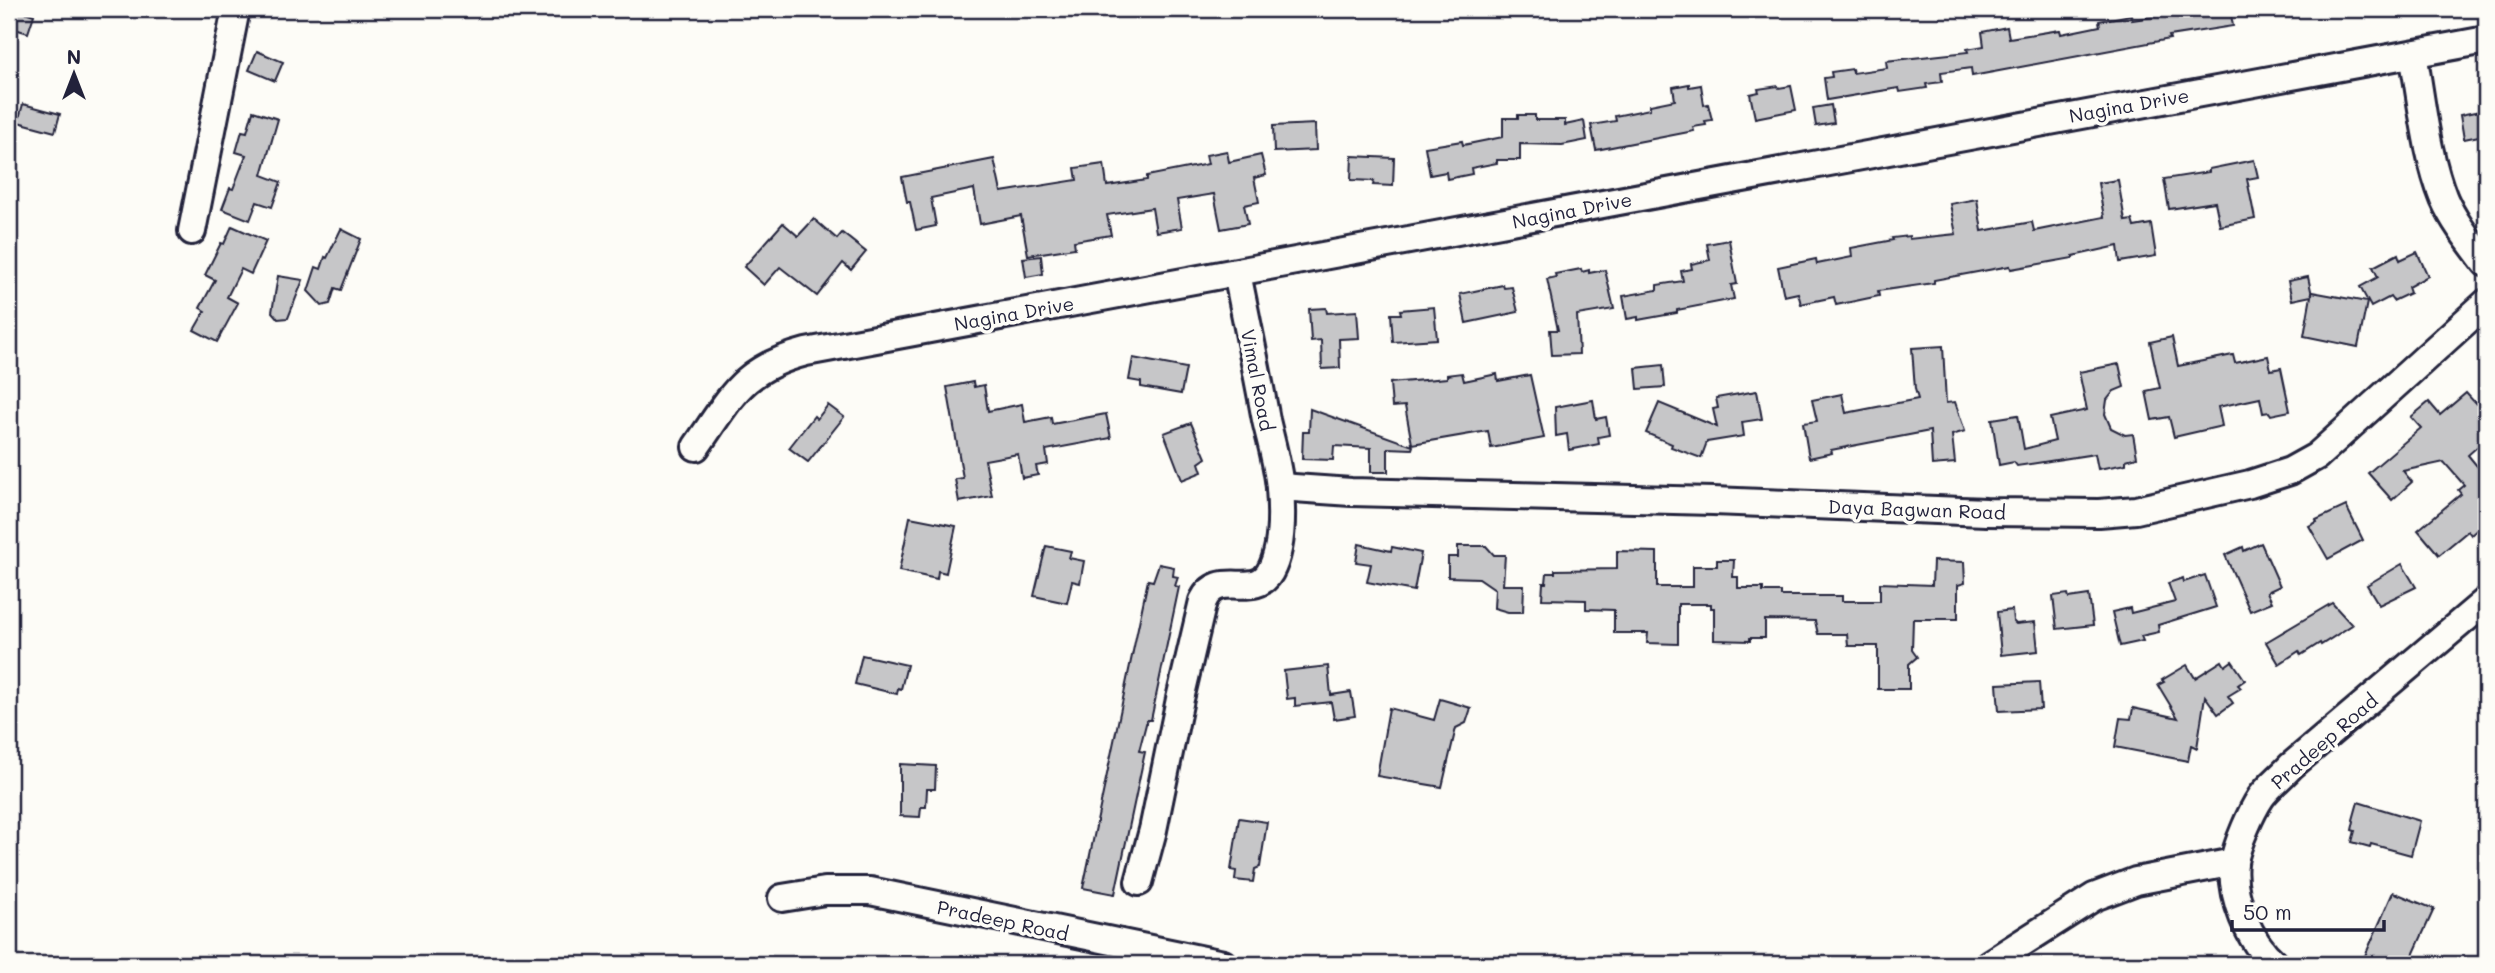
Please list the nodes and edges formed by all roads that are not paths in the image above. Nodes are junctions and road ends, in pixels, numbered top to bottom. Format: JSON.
{"nodes":[{"id":1,"x":236,"y":9,"type":"edge"},
{"id":2,"x":2486,"y":40,"type":"edge"},
{"id":3,"x":2413,"y":54,"type":"junction"},
{"id":4,"x":192,"y":231,"type":"dead end"},
{"id":5,"x":2486,"y":263,"type":"edge"},
{"id":6,"x":1237,"y":273,"type":"junction"},
{"id":7,"x":2486,"y":303,"type":"edge"},
{"id":8,"x":696,"y":447,"type":"dead end"},
{"id":9,"x":1280,"y":487,"type":"junction"},
{"id":10,"x":2486,"y":601,"type":"edge"},
{"id":11,"x":2234,"y":862,"type":"junction"},
{"id":12,"x":1139,"y":882,"type":"dead end"},
{"id":13,"x":782,"y":898,"type":"dead end"},
{"id":14,"x":2272,"y":963,"type":"edge"},
{"id":15,"x":1223,"y":964,"type":"edge"},
{"id":16,"x":1989,"y":964,"type":"edge"}],
"edges":[{"from":1,"to":4,"type":"street"},
{"from":2,"to":3,"type":"street","name":"Nagina Drive"},
{"from":3,"to":5,"type":"street"},
{"from":3,"to":6,"type":"street","name":"Nagina Drive"},
{"from":6,"to":8,"type":"street","name":"Nagina Drive"},
{"from":6,"to":9,"type":"street","name":"Vimal Road"},
{"from":7,"to":9,"type":"street","name":"Daya Bagwan Road"},
{"from":9,"to":12,"type":"street","name":"Vimal Road"},
{"from":10,"to":11,"type":"street","name":"Pradeep Road"},
{"from":11,"to":14,"type":"street"},
{"from":11,"to":16,"type":"street"},
{"from":13,"to":15,"type":"street","name":"Pradeep Road"}]}
